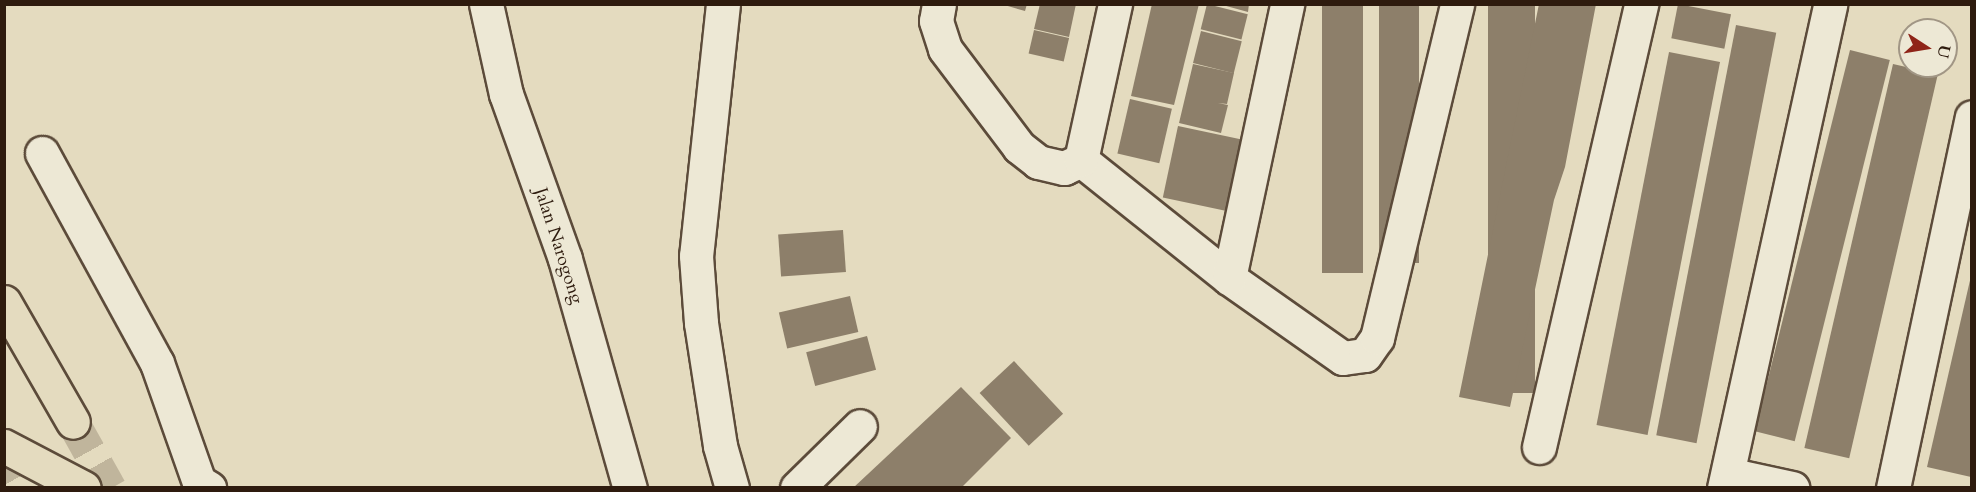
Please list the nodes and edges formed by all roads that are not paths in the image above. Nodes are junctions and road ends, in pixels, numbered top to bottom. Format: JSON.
{"nodes":[{"id":1,"x":486,"y":4,"type":"edge"},
{"id":2,"x":723,"y":4,"type":"edge"},
{"id":3,"x":939,"y":4,"type":"edge"},
{"id":4,"x":1115,"y":4,"type":"edge"},
{"id":5,"x":1287,"y":4,"type":"edge"},
{"id":6,"x":1457,"y":4,"type":"edge"},
{"id":7,"x":1641,"y":4,"type":"edge"},
{"id":8,"x":1830,"y":4,"type":"edge"},
{"id":9,"x":1971,"y":117,"type":"edge"},
{"id":10,"x":42,"y":153,"type":"dead end"},
{"id":11,"x":1081,"y":160,"type":"junction"},
{"id":12,"x":1229,"y":278,"type":"junction"},
{"id":13,"x":4,"y":302,"type":"edge"},
{"id":14,"x":73,"y":422,"type":"tunnel mouth"},
{"id":15,"x":860,"y":426,"type":"dead end"},
{"id":16,"x":4,"y":446,"type":"edge"},
{"id":17,"x":1539,"y":447,"type":"dead end"},
{"id":18,"x":1726,"y":481,"type":"edge"},
{"id":19,"x":84,"y":488,"type":"edge"},
{"id":20,"x":209,"y":488,"type":"edge"},
{"id":21,"x":630,"y":488,"type":"edge"},
{"id":22,"x":732,"y":488,"type":"edge"},
{"id":23,"x":796,"y":488,"type":"edge"},
{"id":24,"x":1792,"y":488,"type":"edge"},
{"id":25,"x":1893,"y":488,"type":"edge"}],
"edges":[{"from":1,"to":21,"type":"street","name":"Jalan Narogong"},
{"from":2,"to":22,"type":"street"},
{"from":3,"to":11,"type":"street"},
{"from":4,"to":11,"type":"street"},
{"from":5,"to":12,"type":"street"},
{"from":6,"to":12,"type":"street"},
{"from":7,"to":17,"type":"street"},
{"from":8,"to":18,"type":"street"},
{"from":9,"to":25,"type":"street"},
{"from":10,"to":20,"type":"street"},
{"from":11,"to":12,"type":"street"},
{"from":13,"to":14,"type":"main road"},
{"from":15,"to":23,"type":"street"},
{"from":16,"to":19,"type":"main road"},
{"from":18,"to":24,"type":"street"}]}
